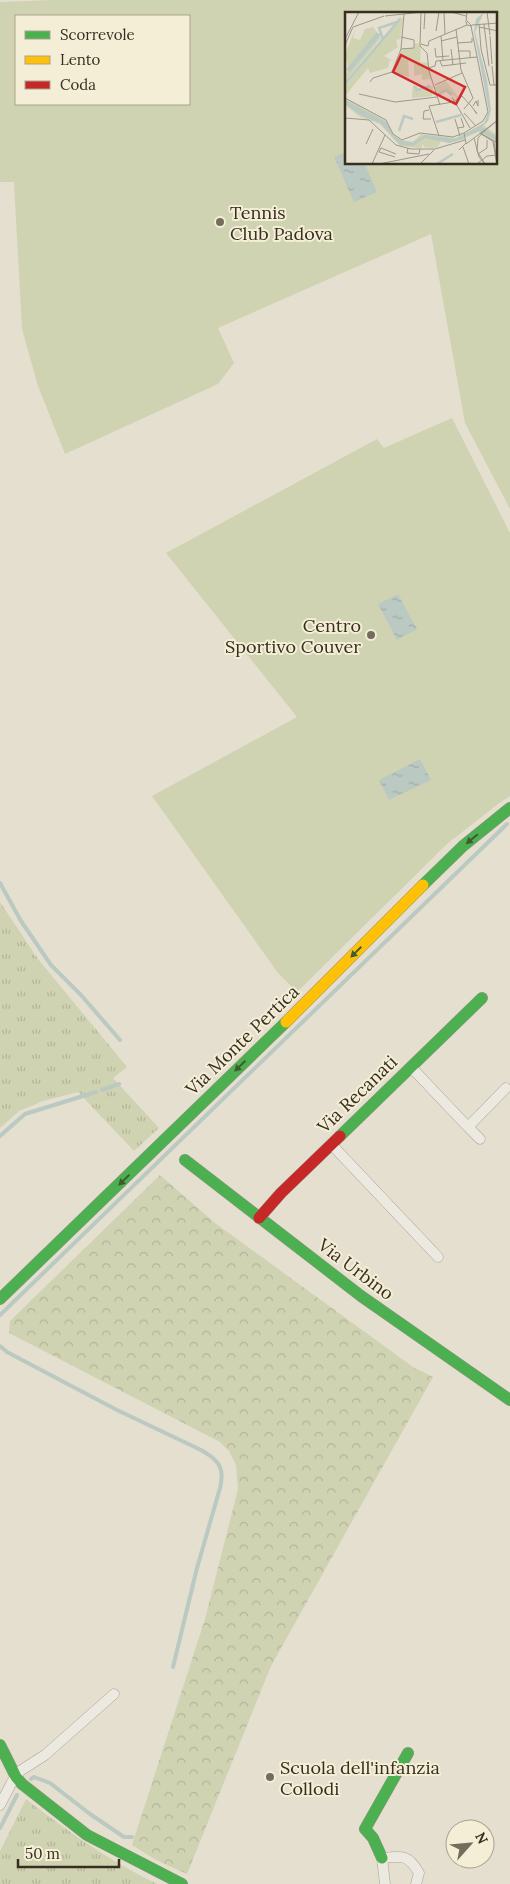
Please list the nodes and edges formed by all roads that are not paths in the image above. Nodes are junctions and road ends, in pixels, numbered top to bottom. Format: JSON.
{"nodes":[{"id":1,"x":510,"y":808,"type":"edge"},
{"id":2,"x":482,"y":998,"type":"dead end"},
{"id":3,"x":411,"y":1067,"type":"junction"},
{"id":4,"x":506,"y":1088,"type":"dead end"},
{"id":5,"x":468,"y":1127,"type":"junction"},
{"id":6,"x":480,"y":1139,"type":"dead end"},
{"id":7,"x":331,"y":1144,"type":"junction"},
{"id":8,"x":185,"y":1160,"type":"dead end"},
{"id":9,"x":259,"y":1218,"type":"junction"},
{"id":10,"x":438,"y":1257,"type":"dead end"},
{"id":11,"x":0,"y":1299,"type":"edge"},
{"id":12,"x":510,"y":1400,"type":"edge"},
{"id":13,"x":114,"y":1694,"type":"dead end"},
{"id":14,"x":0,"y":1745,"type":"edge"},
{"id":15,"x":408,"y":1753,"type":"dead end"},
{"id":16,"x":16,"y":1777,"type":"junction"},
{"id":17,"x":0,"y":1805,"type":"edge"},
{"id":18,"x":382,"y":1858,"type":"junction"},
{"id":19,"x":182,"y":1884,"type":"edge"},
{"id":20,"x":385,"y":1884,"type":"edge"},
{"id":21,"x":416,"y":1884,"type":"edge"}],
"edges":[{"from":1,"to":11,"type":"street","name":"Via Monte Pertica","one_way":true},
{"from":2,"to":3,"type":"street","name":"Via Recanati"},
{"from":3,"to":5,"type":"street"},
{"from":3,"to":7,"type":"street","name":"Via Recanati"},
{"from":4,"to":5,"type":"street"},
{"from":5,"to":6,"type":"street"},
{"from":7,"to":9,"type":"street","name":"Via Recanati"},
{"from":7,"to":10,"type":"street"},
{"from":8,"to":9,"type":"street","name":"Via Urbino"},
{"from":9,"to":12,"type":"street","name":"Via Urbino"},
{"from":13,"to":16,"type":"street"},
{"from":14,"to":16,"type":"street"},
{"from":15,"to":18,"type":"street"},
{"from":16,"to":17,"type":"street"},
{"from":16,"to":19,"type":"street"},
{"from":18,"to":20,"type":"street"},
{"from":18,"to":21,"type":"street"}]}
